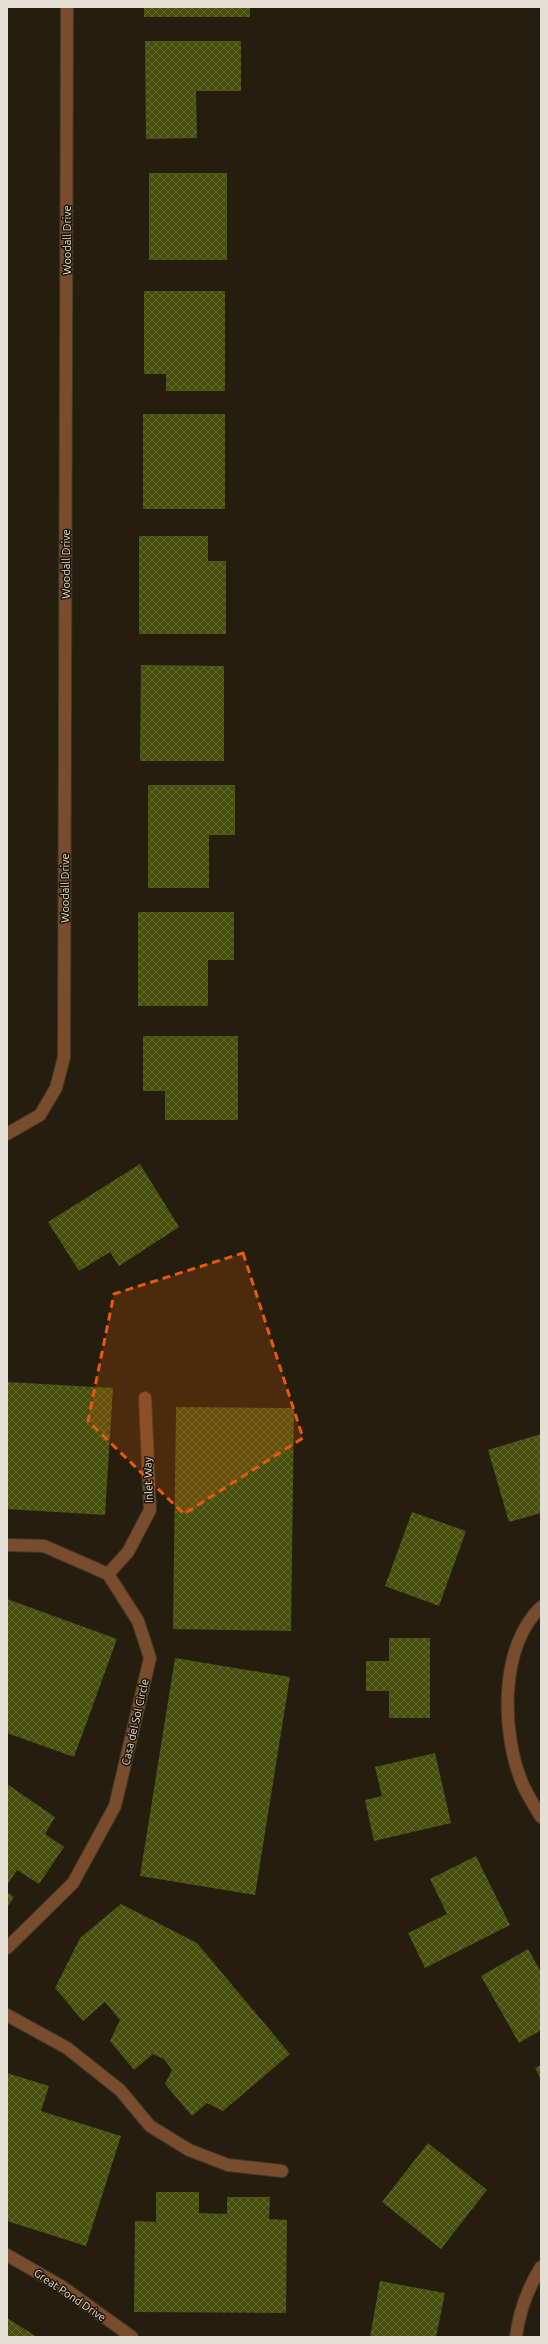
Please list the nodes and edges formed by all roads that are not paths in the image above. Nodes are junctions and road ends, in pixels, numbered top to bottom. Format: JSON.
{"nodes":[{"id":1,"x":67,"y":7,"type":"edge"},
{"id":2,"x":7,"y":1134,"type":"edge"},
{"id":3,"x":145,"y":1398,"type":"dead end"},
{"id":4,"x":7,"y":1545,"type":"edge"},
{"id":5,"x":108,"y":1574,"type":"junction"},
{"id":6,"x":541,"y":1607,"type":"edge"},
{"id":7,"x":541,"y":1817,"type":"edge"},
{"id":8,"x":7,"y":1948,"type":"edge"},
{"id":9,"x":7,"y":2015,"type":"edge"},
{"id":10,"x":282,"y":2171,"type":"dead end"},
{"id":11,"x":7,"y":2255,"type":"edge"},
{"id":12,"x":541,"y":2267,"type":"edge"},
{"id":13,"x":132,"y":2337,"type":"edge"},
{"id":14,"x":516,"y":2337,"type":"edge"}],
"edges":[{"from":1,"to":2,"type":"street","name":"Woodall Drive"},
{"from":3,"to":5,"type":"street","name":"Inlet Way"},
{"from":4,"to":5,"type":"street"},
{"from":5,"to":8,"type":"street","name":"Casa del Sol Circle"},
{"from":6,"to":7,"type":"street"},
{"from":9,"to":10,"type":"street"},
{"from":11,"to":13,"type":"street","name":"Great Pond Drive"},
{"from":12,"to":14,"type":"street"}]}
